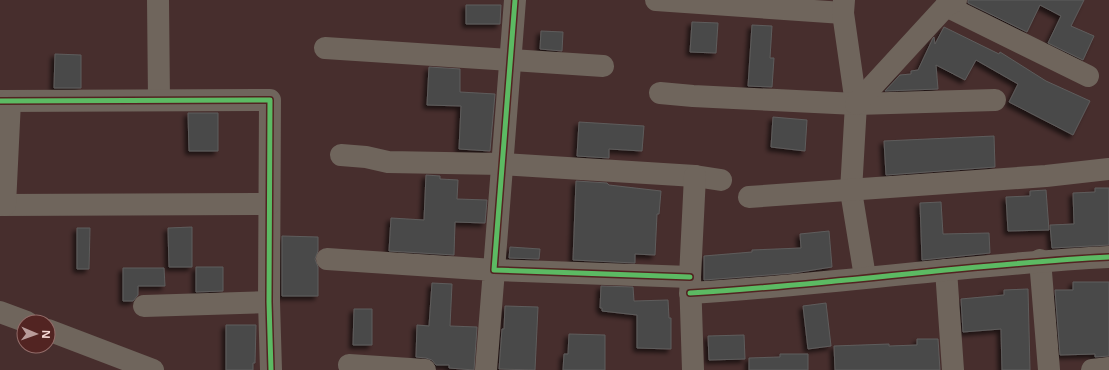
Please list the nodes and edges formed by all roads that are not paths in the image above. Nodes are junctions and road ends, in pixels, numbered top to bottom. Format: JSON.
{"nodes":[{"id":1,"x":158,"y":0,"type":"edge"},
{"id":2,"x":515,"y":0,"type":"edge"},
{"id":3,"x":656,"y":0,"type":"edge"},
{"id":4,"x":951,"y":3,"type":"edge"},
{"id":5,"x":844,"y":6,"type":"edge"},
{"id":6,"x":325,"y":48,"type":"dead end"},
{"id":7,"x":510,"y":59,"type":"junction"},
{"id":8,"x":603,"y":66,"type":"dead end"},
{"id":9,"x":1088,"y":76,"type":"dead end"},
{"id":10,"x":660,"y":93,"type":"dead end"},
{"id":11,"x":159,"y":100,"type":"junction"},
{"id":12,"x":996,"y":100,"type":"dead end"},
{"id":13,"x":5,"y":101,"type":"edge"},
{"id":14,"x":856,"y":104,"type":"junction"},
{"id":15,"x":340,"y":155,"type":"dead end"},
{"id":16,"x":502,"y":164,"type":"junction"},
{"id":17,"x":1109,"y":169,"type":"edge"},
{"id":18,"x":695,"y":176,"type":"junction"},
{"id":19,"x":721,"y":180,"type":"dead end"},
{"id":20,"x":851,"y":191,"type":"junction"},
{"id":21,"x":749,"y":197,"type":"dead end"},
{"id":22,"x":269,"y":204,"type":"junction"},
{"id":23,"x":2,"y":205,"type":"edge"},
{"id":24,"x":1109,"y":256,"type":"edge"},
{"id":25,"x":327,"y":259,"type":"dead end"},
{"id":26,"x":1040,"y":260,"type":"junction"},
{"id":27,"x":494,"y":270,"type":"junction"},
{"id":28,"x":946,"y":270,"type":"junction"},
{"id":29,"x":864,"y":277,"type":"junction"},
{"id":30,"x":690,"y":285,"type":"junction"},
{"id":31,"x":269,"y":302,"type":"junction"},
{"id":32,"x":144,"y":306,"type":"dead end"},
{"id":33,"x":0,"y":312,"type":"edge"},
{"id":34,"x":16,"y":318,"type":"edge"},
{"id":35,"x":56,"y":333,"type":"edge"},
{"id":36,"x":349,"y":365,"type":"dead end"},
{"id":37,"x":1109,"y":368,"type":"edge"},
{"id":38,"x":153,"y":370,"type":"edge"},
{"id":39,"x":271,"y":370,"type":"edge"},
{"id":40,"x":426,"y":370,"type":"edge"},
{"id":41,"x":486,"y":370,"type":"edge"},
{"id":42,"x":693,"y":370,"type":"edge"},
{"id":43,"x":953,"y":370,"type":"edge"},
{"id":44,"x":1049,"y":370,"type":"edge"},
{"id":45,"x":1092,"y":370,"type":"edge"}],
"edges":[{"from":1,"to":11,"type":"street"},
{"from":2,"to":7,"type":"street"},
{"from":3,"to":5,"type":"street"},
{"from":4,"to":9,"type":"street"},
{"from":4,"to":14,"type":"street"},
{"from":5,"to":14,"type":"street"},
{"from":6,"to":7,"type":"street"},
{"from":7,"to":8,"type":"street"},
{"from":7,"to":16,"type":"street"},
{"from":10,"to":14,"type":"street"},
{"from":11,"to":13,"type":"street"},
{"from":11,"to":22,"type":"street"},
{"from":12,"to":14,"type":"street"},
{"from":13,"to":23,"type":"street"},
{"from":14,"to":20,"type":"street"},
{"from":15,"to":16,"type":"street"},
{"from":16,"to":18,"type":"street"},
{"from":16,"to":27,"type":"street"},
{"from":17,"to":20,"type":"street"},
{"from":18,"to":19,"type":"street"},
{"from":18,"to":30,"type":"street"},
{"from":20,"to":21,"type":"street"},
{"from":20,"to":29,"type":"street"},
{"from":22,"to":23,"type":"street"},
{"from":22,"to":31,"type":"street"},
{"from":24,"to":26,"type":"street"},
{"from":25,"to":27,"type":"street"},
{"from":26,"to":28,"type":"street"},
{"from":26,"to":44,"type":"street"},
{"from":27,"to":30,"type":"street"},
{"from":27,"to":41,"type":"street"},
{"from":28,"to":29,"type":"street"},
{"from":28,"to":43,"type":"street"},
{"from":29,"to":30,"type":"street"},
{"from":30,"to":42,"type":"street"},
{"from":31,"to":32,"type":"street"},
{"from":31,"to":39,"type":"street"},
{"from":33,"to":34,"type":"street"},
{"from":35,"to":38,"type":"street"},
{"from":36,"to":40,"type":"street"},
{"from":37,"to":45,"type":"street"}]}
